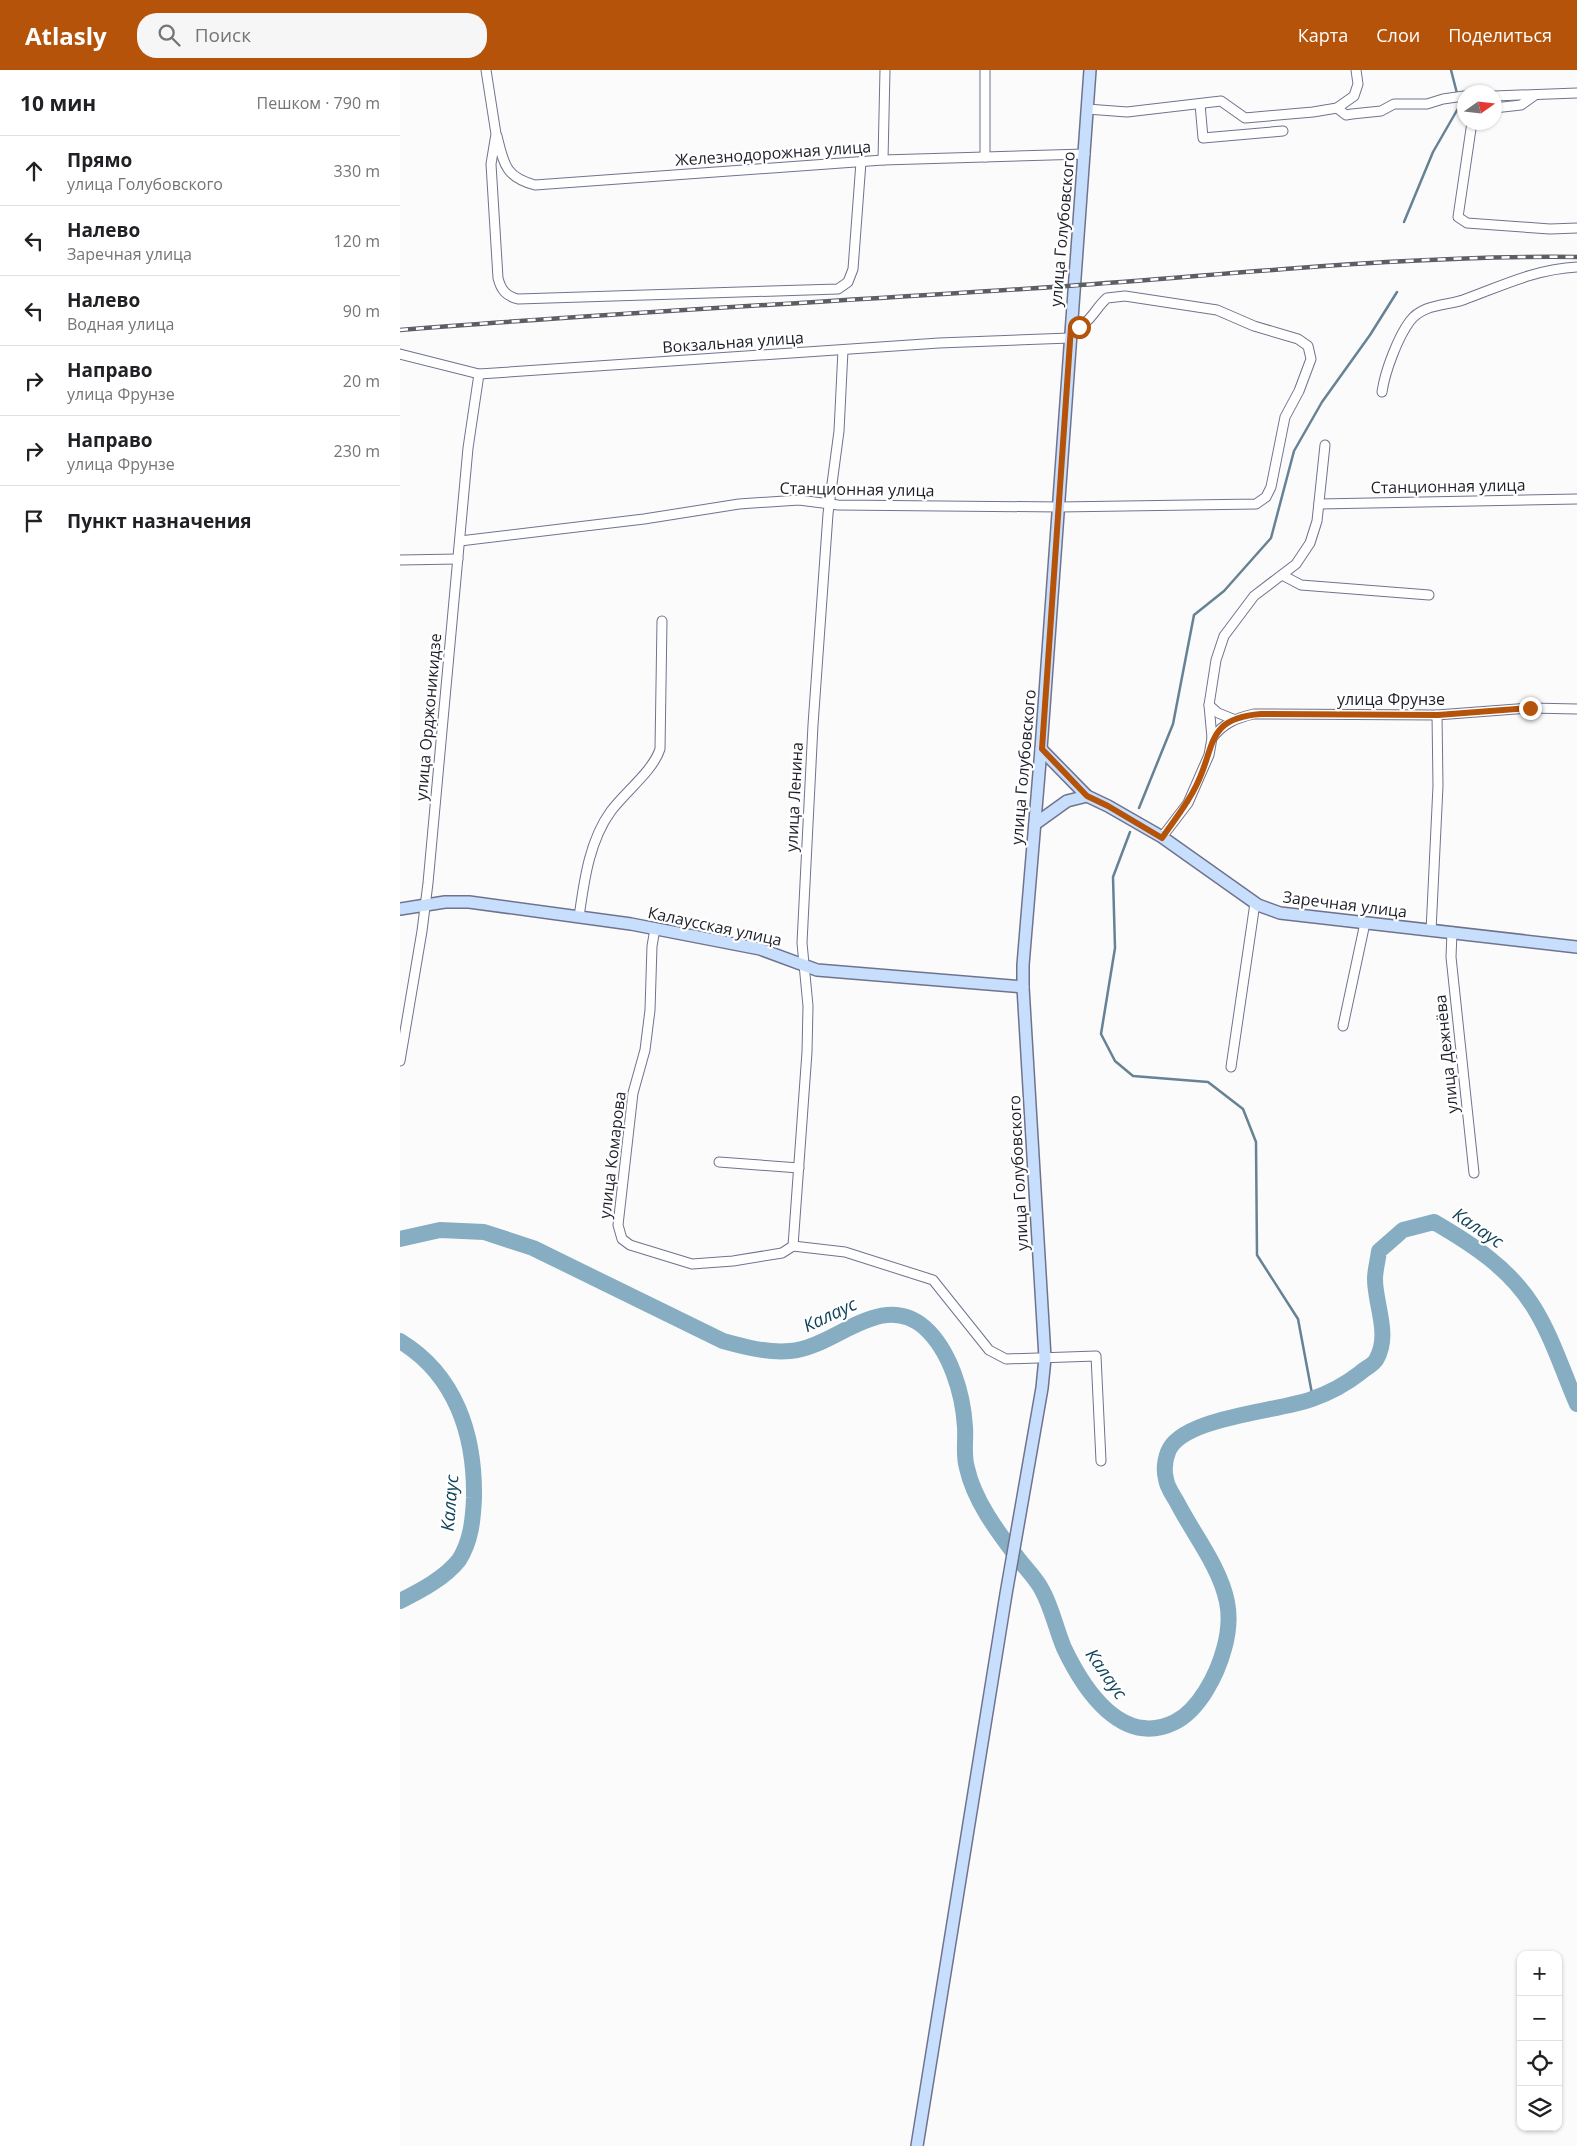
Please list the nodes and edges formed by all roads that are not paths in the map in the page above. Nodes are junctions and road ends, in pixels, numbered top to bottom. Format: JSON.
{"nodes":[{"id":1,"x":486,"y":70,"type":"edge"},
{"id":2,"x":885,"y":70,"type":"edge"},
{"id":3,"x":985,"y":70,"type":"edge"},
{"id":4,"x":1090,"y":70,"type":"edge"},
{"id":5,"x":1356,"y":70,"type":"edge"},
{"id":6,"x":1577,"y":92,"type":"edge"},
{"id":7,"x":1535,"y":94,"type":"junction"},
{"id":8,"x":1502,"y":96,"type":"edge"},
{"id":9,"x":1457,"y":98,"type":"edge"},
{"id":10,"x":1200,"y":104,"type":"junction"},
{"id":11,"x":1502,"y":107,"type":"edge"},
{"id":12,"x":1337,"y":108,"type":"junction"},
{"id":13,"x":1087,"y":109,"type":"junction"},
{"id":14,"x":1245,"y":118,"type":"junction"},
{"id":15,"x":1471,"y":130,"type":"edge"},
{"id":16,"x":1283,"y":131,"type":"dead end"},
{"id":17,"x":496,"y":134,"type":"junction"},
{"id":18,"x":1247,"y":134,"type":"junction"},
{"id":19,"x":1085,"y":154,"type":"junction"},
{"id":20,"x":985,"y":157,"type":"junction"},
{"id":21,"x":883,"y":160,"type":"junction"},
{"id":22,"x":861,"y":162,"type":"junction"},
{"id":23,"x":1577,"y":228,"type":"edge"},
{"id":24,"x":1577,"y":268,"type":"edge"},
{"id":25,"x":1070,"y":333,"type":"junction"},
{"id":26,"x":843,"y":350,"type":"junction"},
{"id":27,"x":400,"y":354,"type":"edge"},
{"id":28,"x":479,"y":374,"type":"junction"},
{"id":29,"x":1382,"y":392,"type":"dead end"},
{"id":30,"x":1325,"y":445,"type":"dead end"},
{"id":31,"x":1577,"y":499,"type":"edge"},
{"id":32,"x":829,"y":504,"type":"junction"},
{"id":33,"x":1256,"y":504,"type":"joint"},
{"id":34,"x":1319,"y":504,"type":"junction"},
{"id":35,"x":1059,"y":507,"type":"junction"},
{"id":36,"x":460,"y":541,"type":"junction"},
{"id":37,"x":458,"y":559,"type":"junction"},
{"id":38,"x":400,"y":560,"type":"edge"},
{"id":39,"x":1282,"y":575,"type":"junction"},
{"id":40,"x":1429,"y":595,"type":"dead end"},
{"id":41,"x":662,"y":621,"type":"dead end"},
{"id":42,"x":1209,"y":704,"type":"junction"},
{"id":43,"x":1577,"y":709,"type":"edge"},
{"id":44,"x":1438,"y":715,"type":"junction"},
{"id":45,"x":1233,"y":719,"type":"junction"},
{"id":46,"x":1212,"y":738,"type":"junction"},
{"id":47,"x":1042,"y":749,"type":"junction"},
{"id":48,"x":1087,"y":796,"type":"junction"},
{"id":49,"x":1035,"y":824,"type":"junction"},
{"id":50,"x":1162,"y":838,"type":"junction"},
{"id":51,"x":1256,"y":903,"type":"junction"},
{"id":52,"x":425,"y":905,"type":"junction"},
{"id":53,"x":400,"y":909,"type":"edge"},
{"id":54,"x":579,"y":917,"type":"junction"},
{"id":55,"x":1365,"y":924,"type":"junction"},
{"id":56,"x":655,"y":929,"type":"junction"},
{"id":57,"x":1430,"y":931,"type":"junction"},
{"id":58,"x":1452,"y":932,"type":"junction"},
{"id":59,"x":1577,"y":947,"type":"edge"},
{"id":60,"x":803,"y":965,"type":"junction"},
{"id":61,"x":1023,"y":987,"type":"junction"},
{"id":62,"x":1343,"y":1026,"type":"dead end"},
{"id":63,"x":400,"y":1061,"type":"edge"},
{"id":64,"x":1231,"y":1067,"type":"dead end"},
{"id":65,"x":719,"y":1162,"type":"dead end"},
{"id":66,"x":799,"y":1168,"type":"junction"},
{"id":67,"x":1474,"y":1173,"type":"dead end"},
{"id":68,"x":794,"y":1246,"type":"junction"},
{"id":69,"x":1045,"y":1358,"type":"junction"},
{"id":70,"x":1101,"y":1461,"type":"dead end"},
{"id":71,"x":917,"y":2146,"type":"edge"}],
"edges":[{"from":1,"to":17,"type":"street"},
{"from":2,"to":21,"type":"street"},
{"from":3,"to":20,"type":"street"},
{"from":4,"to":13,"type":"street","name":"улица Голубовского"},
{"from":5,"to":12,"type":"street"},
{"from":6,"to":7,"type":"street"},
{"from":7,"to":8,"type":"street"},
{"from":7,"to":11,"type":"street"},
{"from":9,"to":12,"type":"street"},
{"from":10,"to":13,"type":"street"},
{"from":10,"to":14,"type":"street"},
{"from":10,"to":18,"type":"street"},
{"from":12,"to":14,"type":"street"},
{"from":13,"to":19,"type":"street","name":"улица Голубовского"},
{"from":14,"to":18,"type":"street"},
{"from":15,"to":23,"type":"street"},
{"from":16,"to":18,"type":"street"},
{"from":17,"to":22,"type":"street","name":"Железнодорожная улица"},
{"from":17,"to":22,"type":"street"},
{"from":19,"to":20,"type":"street","name":"Железнодорожная улица"},
{"from":19,"to":25,"type":"street","name":"улица Голубовского"},
{"from":20,"to":21,"type":"street","name":"Железнодорожная улица"},
{"from":21,"to":22,"type":"street","name":"Железнодорожная улица"},
{"from":24,"to":29,"type":"street"},
{"from":25,"to":26,"type":"street","name":"Вокзальная улица"},
{"from":25,"to":33,"type":"street","name":"Вокзальная улица"},
{"from":25,"to":35,"type":"street","name":"улица Голубовского"},
{"from":26,"to":28,"type":"street","name":"Вокзальная улица"},
{"from":26,"to":32,"type":"street","name":"улица Ленина"},
{"from":27,"to":28,"type":"street","name":"Вокзальная улица"},
{"from":28,"to":36,"type":"street","name":"улица Орджоникидзе"},
{"from":30,"to":34,"type":"street"},
{"from":31,"to":34,"type":"street","name":"Станционная улица"},
{"from":32,"to":35,"type":"street","name":"Станционная улица"},
{"from":32,"to":36,"type":"street","name":"Станционная улица"},
{"from":32,"to":60,"type":"street","name":"улица Ленина"},
{"from":33,"to":35,"type":"street","name":"Станционная улица"},
{"from":34,"to":39,"type":"street"},
{"from":35,"to":47,"type":"street","name":"улица Голубовского"},
{"from":36,"to":37,"type":"street","name":"улица Орджоникидзе"},
{"from":37,"to":38,"type":"street"},
{"from":37,"to":52,"type":"street","name":"улица Орджоникидзе"},
{"from":39,"to":40,"type":"street"},
{"from":39,"to":42,"type":"street"},
{"from":41,"to":54,"type":"street"},
{"from":42,"to":45,"type":"street"},
{"from":42,"to":46,"type":"street"},
{"from":43,"to":44,"type":"street","name":"улица Фрунзе"},
{"from":44,"to":45,"type":"street","name":"улица Фрунзе"},
{"from":44,"to":57,"type":"street"},
{"from":45,"to":46,"type":"street"},
{"from":46,"to":50,"type":"street"},
{"from":47,"to":48,"type":"street","name":"Заречная улица"},
{"from":47,"to":49,"type":"street","name":"улица Голубовского"},
{"from":48,"to":49,"type":"street"},
{"from":48,"to":50,"type":"street","name":"Заречная улица"},
{"from":49,"to":61,"type":"street","name":"улица Голубовского"},
{"from":50,"to":51,"type":"street","name":"Заречная улица"},
{"from":51,"to":55,"type":"street","name":"Заречная улица"},
{"from":51,"to":64,"type":"street"},
{"from":52,"to":53,"type":"street","name":"Калаусская улица"},
{"from":52,"to":54,"type":"street","name":"Калаусская улица"},
{"from":52,"to":63,"type":"street","name":"улица Орджоникидзе"},
{"from":54,"to":56,"type":"street","name":"Калаусская улица"},
{"from":55,"to":57,"type":"street","name":"Заречная улица"},
{"from":55,"to":62,"type":"street"},
{"from":56,"to":60,"type":"street","name":"Калаусская улица"},
{"from":56,"to":68,"type":"street","name":"улица Комарова"},
{"from":57,"to":58,"type":"street","name":"Заречная улица"},
{"from":58,"to":59,"type":"street","name":"Заречная улица"},
{"from":58,"to":67,"type":"street","name":"улица Дежнёва"},
{"from":60,"to":61,"type":"street","name":"Калаусская улица"},
{"from":60,"to":66,"type":"street","name":"улица Ленина"},
{"from":61,"to":69,"type":"street","name":"улица Голубовского"},
{"from":65,"to":66,"type":"street"},
{"from":66,"to":68,"type":"street","name":"улица Ленина"},
{"from":68,"to":69,"type":"street","name":"улица Комарова"},
{"from":69,"to":70,"type":"street","name":"улица Комарова"},
{"from":69,"to":71,"type":"street","name":"улица Голубовского"}]}
